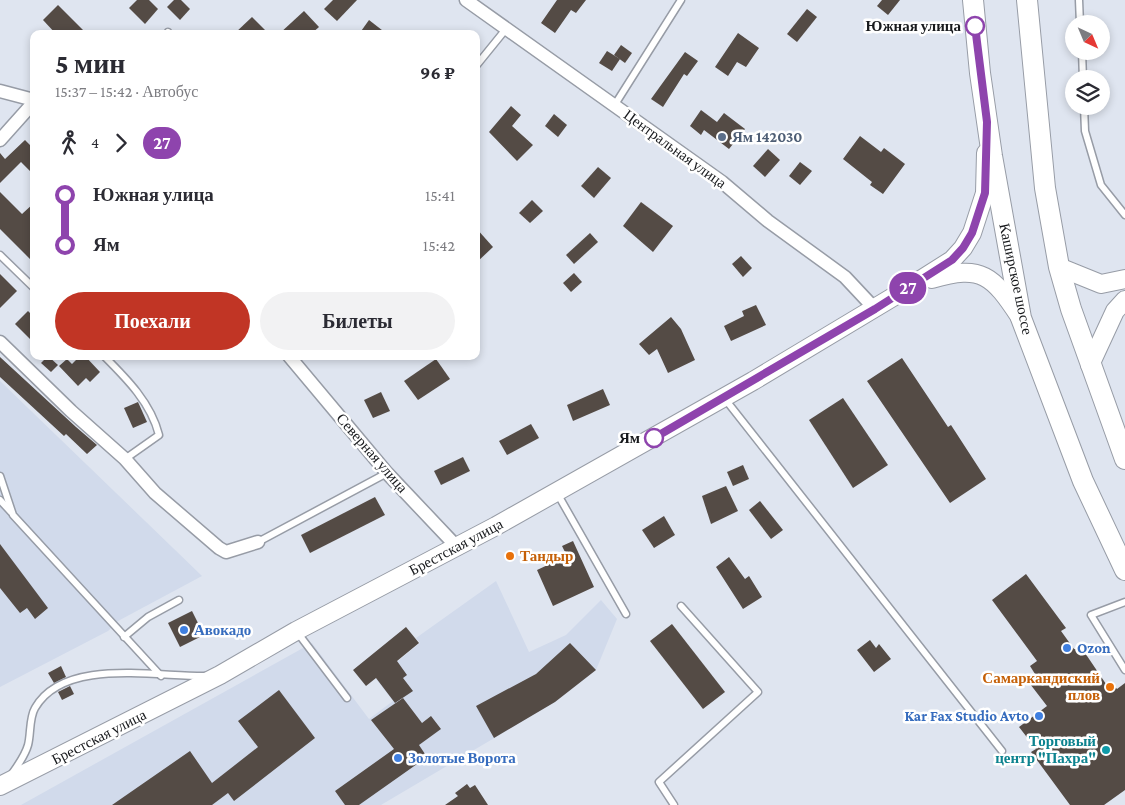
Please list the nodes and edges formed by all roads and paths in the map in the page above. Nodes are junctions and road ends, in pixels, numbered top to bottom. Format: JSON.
{"nodes":[{"id":1,"x":466,"y":0,"type":"edge"},
{"id":2,"x":681,"y":0,"type":"edge"},
{"id":3,"x":973,"y":0,"type":"edge"},
{"id":4,"x":1027,"y":0,"type":"edge"},
{"id":5,"x":1079,"y":0,"type":"edge"},
{"id":6,"x":1080,"y":15,"type":"edge"},
{"id":7,"x":506,"y":29,"type":"junction"},
{"id":8,"x":480,"y":61,"type":"edge"},
{"id":9,"x":0,"y":91,"type":"edge"},
{"id":10,"x":30,"y":100,"type":"edge"},
{"id":11,"x":30,"y":106,"type":"edge"},
{"id":12,"x":614,"y":106,"type":"junction"},
{"id":13,"x":1084,"y":115,"type":"edge"},
{"id":14,"x":987,"y":122,"type":"junction"},
{"id":15,"x":0,"y":140,"type":"edge"},
{"id":16,"x":1125,"y":214,"type":"edge"},
{"id":17,"x":0,"y":255,"type":"edge"},
{"id":18,"x":1059,"y":267,"type":"junction"},
{"id":19,"x":1125,"y":279,"type":"edge"},
{"id":20,"x":30,"y":284,"type":"edge"},
{"id":21,"x":903,"y":291,"type":"junction"},
{"id":22,"x":1125,"y":300,"type":"edge"},
{"id":23,"x":875,"y":309,"type":"junction"},
{"id":24,"x":1021,"y":318,"type":"junction"},
{"id":25,"x":0,"y":342,"type":"edge"},
{"id":26,"x":108,"y":360,"type":"edge"},
{"id":27,"x":292,"y":360,"type":"edge"},
{"id":28,"x":1090,"y":366,"type":"junction"},
{"id":29,"x":724,"y":398,"type":"junction"},
{"id":30,"x":125,"y":459,"type":"junction"},
{"id":31,"x":1125,"y":459,"type":"edge"},
{"id":32,"x":387,"y":473,"type":"junction"},
{"id":33,"x":0,"y":476,"type":"edge"},
{"id":34,"x":556,"y":492,"type":"junction"},
{"id":35,"x":0,"y":500,"type":"edge"},
{"id":36,"x":13,"y":515,"type":"junction"},
{"id":37,"x":258,"y":542,"type":"joint"},
{"id":38,"x":457,"y":547,"type":"junction"},
{"id":39,"x":1125,"y":570,"type":"edge"},
{"id":40,"x":179,"y":600,"type":"dead end"},
{"id":41,"x":1125,"y":602,"type":"edge"},
{"id":42,"x":681,"y":606,"type":"dead end"},
{"id":43,"x":626,"y":614,"type":"dead end"},
{"id":44,"x":296,"y":631,"type":"junction"},
{"id":45,"x":124,"y":637,"type":"junction"},
{"id":46,"x":1125,"y":670,"type":"edge"},
{"id":47,"x":220,"y":675,"type":"junction"},
{"id":48,"x":160,"y":676,"type":"junction"},
{"id":49,"x":347,"y":698,"type":"dead end"},
{"id":50,"x":1002,"y":751,"type":"dead end"},
{"id":51,"x":0,"y":785,"type":"edge"},
{"id":52,"x":674,"y":805,"type":"edge"}],
"edges":[{"from":1,"to":7,"type":"street","name":"Центральная улица"},
{"from":2,"to":12,"type":"lane"},
{"from":3,"to":14,"type":"main road","name":"Каширское шоссе"},
{"from":4,"to":18,"type":"main road"},
{"from":5,"to":6,"type":"lane"},
{"from":7,"to":8,"type":"lane"},
{"from":7,"to":12,"type":"street","name":"Центральная улица"},
{"from":9,"to":10,"type":"street"},
{"from":11,"to":15,"type":"street"},
{"from":12,"to":23,"type":"street","name":"Центральная улица"},
{"from":13,"to":16,"type":"lane"},
{"from":14,"to":21,"type":"main road","name":"Брестская улица"},
{"from":14,"to":24,"type":"main road","name":"Каширское шоссе"},
{"from":17,"to":20,"type":"lane"},
{"from":18,"to":19,"type":"main road"},
{"from":18,"to":28,"type":"main road"},
{"from":21,"to":23,"type":"main road","name":"Брестская улица"},
{"from":21,"to":24,"type":"main road","name":"Брестская улица"},
{"from":22,"to":28,"type":"main road"},
{"from":23,"to":29,"type":"main road","name":"Брестская улица"},
{"from":24,"to":39,"type":"main road","name":"Каширское шоссе"},
{"from":25,"to":30,"type":"street"},
{"from":26,"to":30,"type":"lane"},
{"from":27,"to":32,"type":"street","name":"Северная улица"},
{"from":28,"to":31,"type":"main road"},
{"from":29,"to":34,"type":"main road","name":"Брестская улица"},
{"from":29,"to":50,"type":"lane"},
{"from":30,"to":37,"type":"street"},
{"from":32,"to":37,"type":"lane"},
{"from":32,"to":38,"type":"street","name":"Северная улица"},
{"from":33,"to":36,"type":"lane"},
{"from":34,"to":38,"type":"main road","name":"Брестская улица"},
{"from":34,"to":43,"type":"lane"},
{"from":35,"to":36,"type":"lane"},
{"from":36,"to":45,"type":"lane"},
{"from":38,"to":44,"type":"main road","name":"Брестская улица"},
{"from":40,"to":45,"type":"lane"},
{"from":41,"to":46,"type":"lane"},
{"from":42,"to":52,"type":"lane"},
{"from":44,"to":47,"type":"main road","name":"Брестская улица"},
{"from":44,"to":49,"type":"lane"},
{"from":45,"to":48,"type":"lane"},
{"from":47,"to":48,"type":"lane"},
{"from":47,"to":51,"type":"main road","name":"Брестская улица"},
{"from":48,"to":51,"type":"lane"}]}
